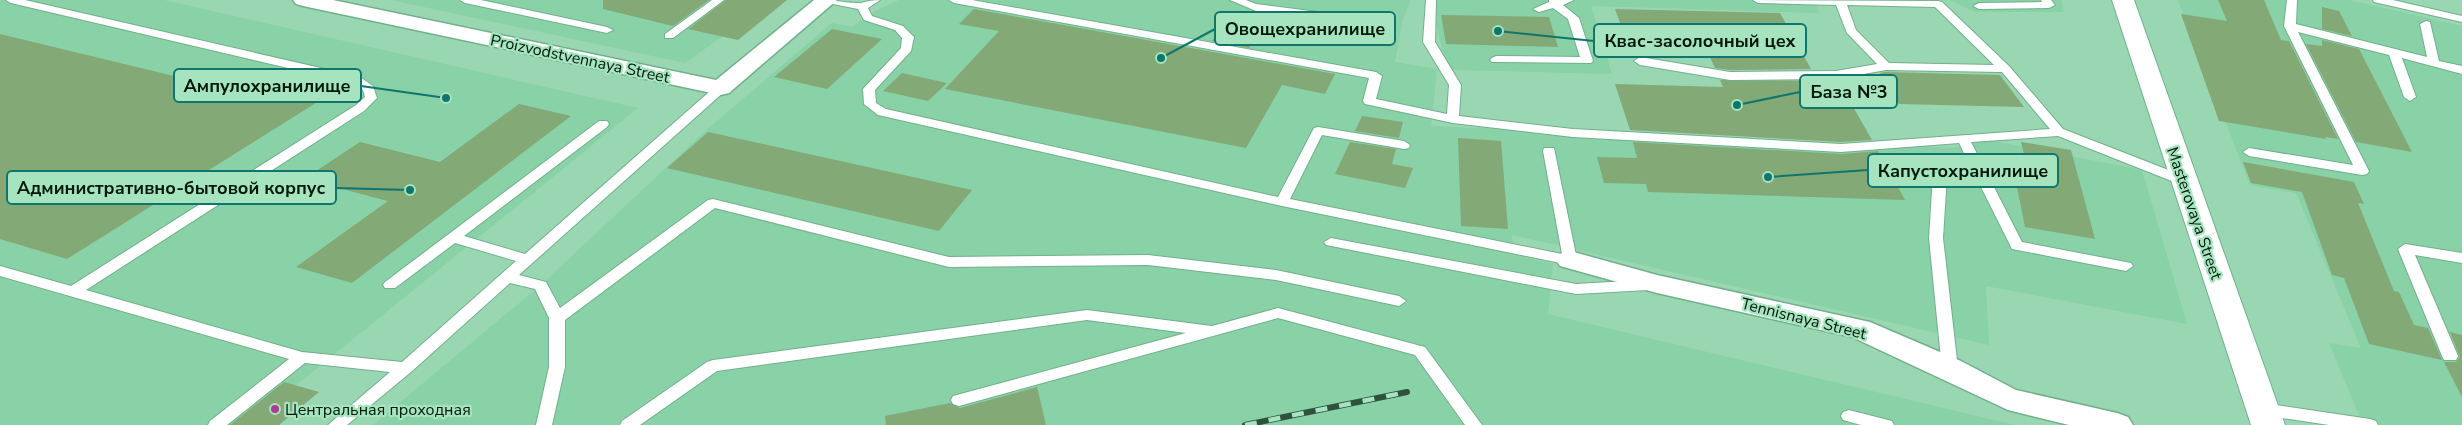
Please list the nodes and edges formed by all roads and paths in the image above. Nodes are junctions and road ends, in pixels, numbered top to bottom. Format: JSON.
{"nodes":[{"id":1,"x":11,"y":0,"type":"edge"},
{"id":2,"x":303,"y":0,"type":"edge"},
{"id":3,"x":465,"y":0,"type":"edge"},
{"id":4,"x":719,"y":0,"type":"edge"},
{"id":5,"x":827,"y":0,"type":"edge"},
{"id":6,"x":875,"y":0,"type":"edge"},
{"id":7,"x":954,"y":0,"type":"edge"},
{"id":8,"x":1235,"y":0,"type":"edge"},
{"id":9,"x":1431,"y":0,"type":"edge"},
{"id":10,"x":1569,"y":0,"type":"edge"},
{"id":11,"x":1758,"y":0,"type":"edge"},
{"id":12,"x":2046,"y":0,"type":"edge"},
{"id":13,"x":2124,"y":0,"type":"edge"},
{"id":14,"x":2292,"y":0,"type":"edge"},
{"id":15,"x":2378,"y":0,"type":"edge"},
{"id":16,"x":1554,"y":2,"type":"edge"},
{"id":17,"x":1840,"y":2,"type":"junction"},
{"id":18,"x":1979,"y":6,"type":"dead end"},
{"id":19,"x":862,"y":7,"type":"junction"},
{"id":20,"x":1257,"y":7,"type":"junction"},
{"id":21,"x":1539,"y":9,"type":"dead end"},
{"id":22,"x":2462,"y":20,"type":"edge"},
{"id":23,"x":2426,"y":24,"type":"dead end"},
{"id":24,"x":2290,"y":26,"type":"junction"},
{"id":25,"x":607,"y":30,"type":"dead end"},
{"id":26,"x":669,"y":36,"type":"dead end"},
{"id":27,"x":2396,"y":54,"type":"junction"},
{"id":28,"x":1496,"y":60,"type":"dead end"},
{"id":29,"x":1640,"y":61,"type":"dead end"},
{"id":30,"x":2434,"y":63,"type":"junction"},
{"id":31,"x":1886,"y":66,"type":"junction"},
{"id":32,"x":2005,"y":69,"type":"junction"},
{"id":33,"x":2462,"y":70,"type":"edge"},
{"id":34,"x":721,"y":88,"type":"junction"},
{"id":35,"x":2410,"y":97,"type":"dead end"},
{"id":36,"x":1453,"y":119,"type":"junction"},
{"id":37,"x":603,"y":124,"type":"dead end"},
{"id":38,"x":2059,"y":132,"type":"junction"},
{"id":39,"x":1964,"y":141,"type":"junction"},
{"id":40,"x":1404,"y":145,"type":"dead end"},
{"id":41,"x":1549,"y":150,"type":"dead end"},
{"id":42,"x":2249,"y":152,"type":"dead end"},
{"id":43,"x":1941,"y":159,"type":"dead end"},
{"id":44,"x":2184,"y":181,"type":"junction"},
{"id":45,"x":1282,"y":202,"type":"junction"},
{"id":46,"x":452,"y":238,"type":"junction"},
{"id":47,"x":1331,"y":242,"type":"dead end"},
{"id":48,"x":2462,"y":258,"type":"edge"},
{"id":49,"x":528,"y":260,"type":"junction"},
{"id":50,"x":1570,"y":260,"type":"junction"},
{"id":51,"x":2126,"y":266,"type":"dead end"},
{"id":52,"x":0,"y":271,"type":"edge"},
{"id":53,"x":508,"y":278,"type":"junction"},
{"id":54,"x":1658,"y":284,"type":"junction"},
{"id":55,"x":390,"y":285,"type":"dead end"},
{"id":56,"x":73,"y":292,"type":"junction"},
{"id":57,"x":1399,"y":301,"type":"dead end"},
{"id":58,"x":557,"y":318,"type":"junction"},
{"id":59,"x":1212,"y":331,"type":"junction"},
{"id":60,"x":2450,"y":356,"type":"dead end"},
{"id":61,"x":302,"y":357,"type":"junction"},
{"id":62,"x":405,"y":368,"type":"junction"},
{"id":63,"x":1950,"y":369,"type":"junction"},
{"id":64,"x":959,"y":400,"type":"dead end"},
{"id":65,"x":1849,"y":416,"type":"dead end"},
{"id":66,"x":2265,"y":417,"type":"edge"},
{"id":67,"x":216,"y":425,"type":"edge"},
{"id":68,"x":336,"y":425,"type":"edge"},
{"id":69,"x":544,"y":425,"type":"edge"},
{"id":70,"x":628,"y":425,"type":"edge"},
{"id":71,"x":1474,"y":425,"type":"edge"},
{"id":72,"x":1886,"y":425,"type":"edge"},
{"id":73,"x":2117,"y":425,"type":"edge"},
{"id":74,"x":2370,"y":425,"type":"edge"}],
"edges":[{"from":1,"to":56,"type":"lane"},
{"from":2,"to":34,"type":"street","name":"Proizvodstvennaya Street"},
{"from":3,"to":25,"type":"lane"},
{"from":4,"to":26,"type":"lane"},
{"from":5,"to":19,"type":"lane"},
{"from":5,"to":34,"type":"street"},
{"from":6,"to":19,"type":"lane"},
{"from":7,"to":36,"type":"lane"},
{"from":8,"to":20,"type":"lane"},
{"from":9,"to":36,"type":"lane"},
{"from":10,"to":16,"type":"lane"},
{"from":11,"to":17,"type":"lane"},
{"from":12,"to":18,"type":"lane"},
{"from":13,"to":44,"type":"main road","name":"Masterovaya Street"},
{"from":14,"to":24,"type":"lane"},
{"from":15,"to":22,"type":"lane"},
{"from":16,"to":21,"type":"lane"},
{"from":16,"to":28,"type":"lane"},
{"from":17,"to":31,"type":"lane"},
{"from":17,"to":32,"type":"lane"},
{"from":19,"to":45,"type":"lane"},
{"from":20,"to":20,"type":"lane"},
{"from":23,"to":30,"type":"lane"},
{"from":24,"to":27,"type":"lane"},
{"from":24,"to":42,"type":"lane"},
{"from":27,"to":30,"type":"lane"},
{"from":27,"to":35,"type":"lane"},
{"from":29,"to":31,"type":"lane"},
{"from":30,"to":33,"type":"lane"},
{"from":31,"to":32,"type":"lane"},
{"from":32,"to":38,"type":"lane"},
{"from":34,"to":49,"type":"lane"},
{"from":36,"to":39,"type":"lane"},
{"from":37,"to":46,"type":"lane"},
{"from":38,"to":39,"type":"lane"},
{"from":38,"to":44,"type":"lane"},
{"from":39,"to":51,"type":"lane"},
{"from":40,"to":45,"type":"lane"},
{"from":41,"to":50,"type":"lane"},
{"from":43,"to":63,"type":"lane"},
{"from":44,"to":66,"type":"main road","name":"Masterovaya Street"},
{"from":45,"to":50,"type":"lane"},
{"from":46,"to":49,"type":"lane"},
{"from":46,"to":55,"type":"lane"},
{"from":47,"to":54,"type":"lane"},
{"from":48,"to":60,"type":"lane"},
{"from":49,"to":53,"type":"lane"},
{"from":50,"to":54,"type":"street","name":"Tennisnaya Street"},
{"from":52,"to":56,"type":"lane"},
{"from":53,"to":58,"type":"lane"},
{"from":53,"to":62,"type":"lane"},
{"from":54,"to":63,"type":"street","name":"Tennisnaya Street"},
{"from":56,"to":61,"type":"lane"},
{"from":57,"to":58,"type":"lane"},
{"from":58,"to":69,"type":"lane"},
{"from":59,"to":64,"type":"lane"},
{"from":59,"to":70,"type":"lane"},
{"from":59,"to":71,"type":"lane"},
{"from":61,"to":62,"type":"lane"},
{"from":61,"to":67,"type":"lane"},
{"from":62,"to":68,"type":"lane"},
{"from":63,"to":73,"type":"street","name":"Tennisnaya Street"},
{"from":65,"to":72,"type":"lane"},
{"from":66,"to":74,"type":"lane"}]}
